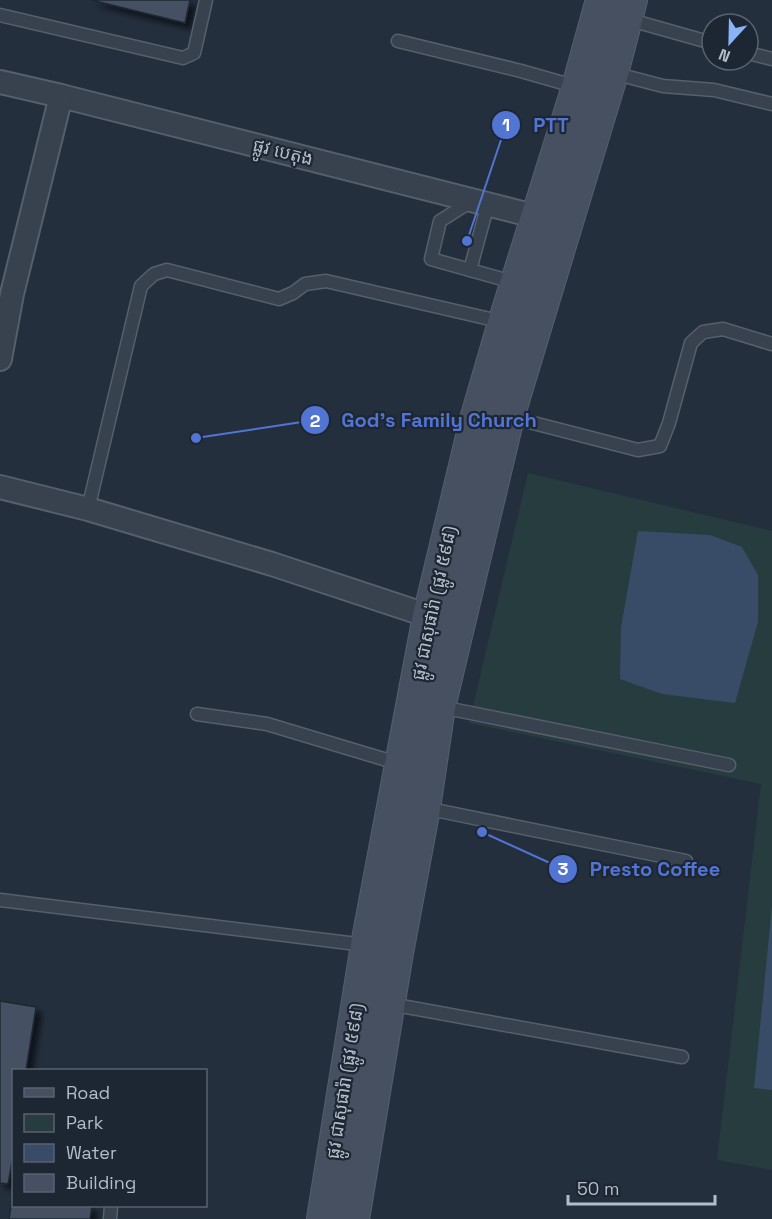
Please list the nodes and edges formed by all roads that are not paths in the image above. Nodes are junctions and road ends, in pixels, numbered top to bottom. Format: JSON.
{"nodes":[{"id":1,"x":206,"y":0,"type":"edge"},
{"id":2,"x":602,"y":0,"type":"edge"},
{"id":3,"x":629,"y":10,"type":"edge"},
{"id":4,"x":0,"y":15,"type":"edge"},
{"id":5,"x":700,"y":38,"type":"edge"},
{"id":6,"x":398,"y":41,"type":"dead end"},
{"id":7,"x":612,"y":73,"type":"junction"},
{"id":8,"x":0,"y":82,"type":"edge"},
{"id":9,"x":578,"y":87,"type":"junction"},
{"id":10,"x":61,"y":96,"type":"junction"},
{"id":11,"x":772,"y":104,"type":"edge"},
{"id":12,"x":480,"y":202,"type":"junction"},
{"id":13,"x":552,"y":221,"type":"junction"},
{"id":14,"x":470,"y":270,"type":"junction"},
{"id":15,"x":517,"y":283,"type":"junction"},
{"id":16,"x":6,"y":292,"type":"edge"},
{"id":17,"x":504,"y":322,"type":"junction"},
{"id":18,"x":772,"y":344,"type":"edge"},
{"id":19,"x":0,"y":359,"type":"edge"},
{"id":20,"x":494,"y":413,"type":"junction"},
{"id":21,"x":0,"y":488,"type":"edge"},
{"id":22,"x":88,"y":509,"type":"junction"},
{"id":23,"x":429,"y":616,"type":"junction"},
{"id":24,"x":440,"y":707,"type":"junction"},
{"id":25,"x":197,"y":714,"type":"dead end"},
{"id":26,"x":401,"y":765,"type":"junction"},
{"id":27,"x":729,"y":765,"type":"dead end"},
{"id":28,"x":424,"y":808,"type":"junction"},
{"id":29,"x":686,"y":861,"type":"dead end"},
{"id":30,"x":395,"y":881,"type":"junction"},
{"id":31,"x":0,"y":900,"type":"edge"},
{"id":32,"x":368,"y":945,"type":"junction"},
{"id":33,"x":388,"y":1004,"type":"junction"},
{"id":34,"x":682,"y":1057,"type":"dead end"},
{"id":35,"x":323,"y":1219,"type":"edge"},
{"id":36,"x":353,"y":1219,"type":"edge"}],
"edges":[{"from":1,"to":4,"type":"lane"},
{"from":2,"to":9,"type":"main road","name":"ផ្លូវ ជាសុផារ៉ា (ផ្លូវ ៥៩៨)"},
{"from":3,"to":5,"type":"lane"},
{"from":3,"to":7,"type":"main road","name":"ផ្លូវ ជាសុផារ៉ា (ផ្លូវ ៥៩៨)"},
{"from":6,"to":9,"type":"lane"},
{"from":7,"to":11,"type":"lane"},
{"from":7,"to":13,"type":"main road","name":"ផ្លូវ ជាសុផារ៉ា (ផ្លូវ ៥៩៨)"},
{"from":8,"to":10,"type":"street","name":"ផ្លូវ បេតុង"},
{"from":9,"to":13,"type":"main road","name":"ផ្លូវ ជាសុផារ៉ា (ផ្លូវ ៥៩៨)"},
{"from":10,"to":12,"type":"street","name":"ផ្លូវ បេតុង"},
{"from":10,"to":16,"type":"street"},
{"from":12,"to":13,"type":"street","name":"ផ្លូវ បេតុង"},
{"from":12,"to":14,"type":"lane"},
{"from":12,"to":14,"type":"lane"},
{"from":13,"to":15,"type":"main road","name":"ផ្លូវ ជាសុផារ៉ា (ផ្លូវ ៥៩៨)"},
{"from":13,"to":20,"type":"main road","name":"ផ្លូវ ជាសុផារ៉ា (ផ្លូវ ៥៩៨)"},
{"from":14,"to":15,"type":"lane"},
{"from":15,"to":17,"type":"main road","name":"ផ្លូវ ជាសុផារ៉ា (ផ្លូវ ៥៩៨)"},
{"from":16,"to":19,"type":"street"},
{"from":17,"to":20,"type":"main road","name":"ផ្លូវ ជាសុផារ៉ា (ផ្លូវ ៥៩៨)"},
{"from":17,"to":22,"type":"lane"},
{"from":18,"to":20,"type":"lane"},
{"from":20,"to":23,"type":"main road","name":"ផ្លូវ ជាសុផារ៉ា (ផ្លូវ ៥៩៨)"},
{"from":20,"to":24,"type":"main road","name":"ផ្លូវ ជាសុផារ៉ា (ផ្លូវ ៥៩៨)"},
{"from":21,"to":22,"type":"street"},
{"from":22,"to":23,"type":"street"},
{"from":23,"to":26,"type":"main road","name":"ផ្លូវ ជាសុផារ៉ា (ផ្លូវ ៥៩៨)"},
{"from":24,"to":27,"type":"lane"},
{"from":24,"to":28,"type":"main road","name":"ផ្លូវ ជាសុផារ៉ា (ផ្លូវ ៥៩៨)"},
{"from":25,"to":26,"type":"lane"},
{"from":26,"to":30,"type":"main road","name":"ផ្លូវ ជាសុផារ៉ា (ផ្លូវ ៥៩៨)"},
{"from":28,"to":29,"type":"lane"},
{"from":28,"to":30,"type":"main road","name":"ផ្លូវ ជាសុផារ៉ា (ផ្លូវ ៥៩៨)"},
{"from":30,"to":32,"type":"main road","name":"ផ្លូវ ជាសុផារ៉ា (ផ្លូវ ៥៩៨)"},
{"from":30,"to":33,"type":"main road","name":"ផ្លូវ ជាសុផារ៉ា (ផ្លូវ ៥៩៨)"},
{"from":31,"to":32,"type":"lane"},
{"from":32,"to":35,"type":"main road","name":"ផ្លូវ ជាសុផារ៉ា (ផ្លូវ ៥៩៨)"},
{"from":33,"to":34,"type":"lane"},
{"from":33,"to":36,"type":"main road","name":"ផ្លូវ ជាសុផារ៉ា (ផ្លូវ ៥៩៨)"}]}
